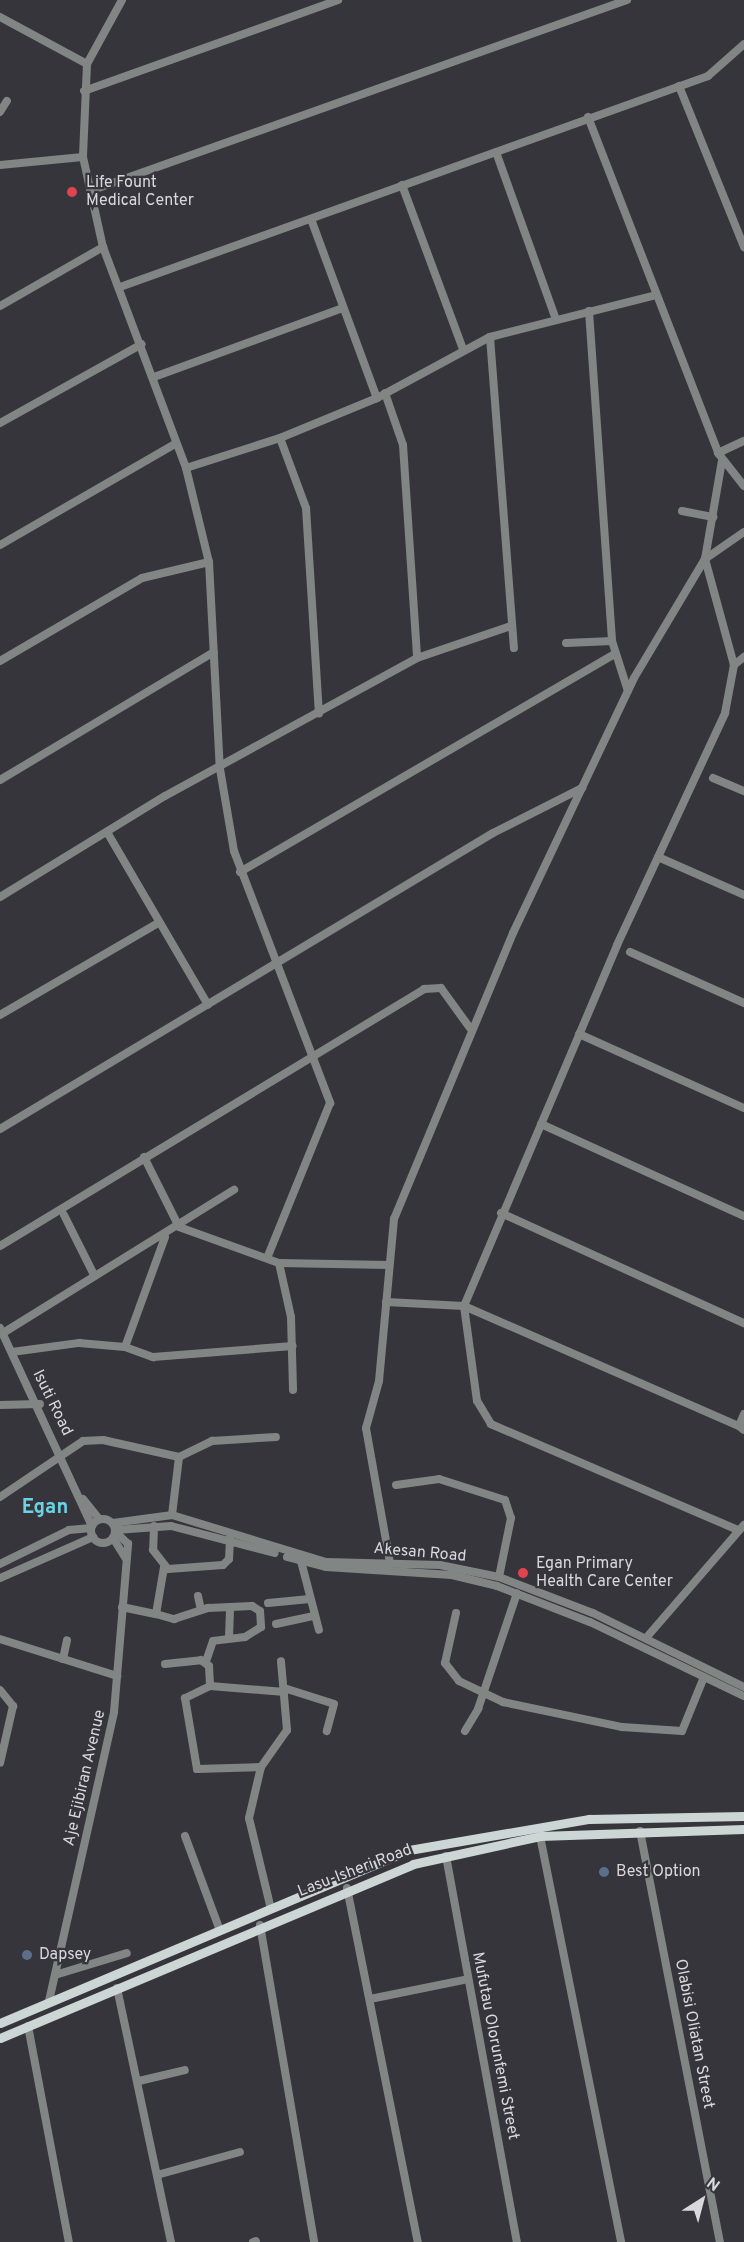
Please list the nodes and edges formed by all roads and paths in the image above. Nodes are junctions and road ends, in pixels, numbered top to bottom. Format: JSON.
{"nodes":[{"id":1,"x":122,"y":0,"type":"edge"},
{"id":2,"x":339,"y":0,"type":"edge"},
{"id":3,"x":627,"y":0,"type":"edge"},
{"id":4,"x":0,"y":17,"type":"edge"},
{"id":5,"x":744,"y":44,"type":"edge"},
{"id":6,"x":87,"y":64,"type":"junction"},
{"id":7,"x":679,"y":86,"type":"junction"},
{"id":8,"x":84,"y":91,"type":"junction"},
{"id":9,"x":7,"y":101,"type":"dead end"},
{"id":10,"x":0,"y":112,"type":"edge"},
{"id":11,"x":588,"y":117,"type":"junction"},
{"id":12,"x":496,"y":152,"type":"junction"},
{"id":13,"x":83,"y":157,"type":"junction"},
{"id":14,"x":0,"y":165,"type":"edge"},
{"id":15,"x":402,"y":185,"type":"junction"},
{"id":16,"x":90,"y":191,"type":"junction"},
{"id":17,"x":311,"y":219,"type":"junction"},
{"id":18,"x":103,"y":247,"type":"junction"},
{"id":19,"x":744,"y":247,"type":"edge"},
{"id":20,"x":120,"y":287,"type":"junction"},
{"id":21,"x":656,"y":295,"type":"junction"},
{"id":22,"x":0,"y":306,"type":"edge"},
{"id":23,"x":344,"y":308,"type":"junction"},
{"id":24,"x":589,"y":311,"type":"junction"},
{"id":25,"x":555,"y":317,"type":"junction"},
{"id":26,"x":490,"y":338,"type":"junction"},
{"id":27,"x":142,"y":344,"type":"junction"},
{"id":28,"x":463,"y":349,"type":"junction"},
{"id":29,"x":154,"y":377,"type":"junction"},
{"id":30,"x":385,"y":393,"type":"junction"},
{"id":31,"x":377,"y":398,"type":"junction"},
{"id":32,"x":0,"y":423,"type":"edge"},
{"id":33,"x":280,"y":438,"type":"junction"},
{"id":34,"x":744,"y":441,"type":"edge"},
{"id":35,"x":176,"y":444,"type":"junction"},
{"id":36,"x":720,"y":457,"type":"junction"},
{"id":37,"x":186,"y":468,"type":"junction"},
{"id":38,"x":744,"y":486,"type":"edge"},
{"id":39,"x":682,"y":511,"type":"dead end"},
{"id":40,"x":713,"y":517,"type":"junction"},
{"id":41,"x":744,"y":532,"type":"edge"},
{"id":42,"x":0,"y":545,"type":"edge"},
{"id":43,"x":705,"y":560,"type":"junction"},
{"id":44,"x":209,"y":562,"type":"junction"},
{"id":45,"x":511,"y":626,"type":"junction"},
{"id":46,"x":612,"y":641,"type":"junction"},
{"id":47,"x":566,"y":643,"type":"dead end"},
{"id":48,"x":514,"y":648,"type":"dead end"},
{"id":49,"x":214,"y":652,"type":"junction"},
{"id":50,"x":613,"y":655,"type":"junction"},
{"id":51,"x":744,"y":657,"type":"edge"},
{"id":52,"x":417,"y":658,"type":"junction"},
{"id":53,"x":0,"y":662,"type":"edge"},
{"id":54,"x":734,"y":665,"type":"junction"},
{"id":55,"x":628,"y":691,"type":"junction"},
{"id":56,"x":319,"y":714,"type":"junction"},
{"id":57,"x":220,"y":769,"type":"junction"},
{"id":58,"x":713,"y":778,"type":"dead end"},
{"id":59,"x":0,"y":780,"type":"edge"},
{"id":60,"x":582,"y":788,"type":"junction"},
{"id":61,"x":744,"y":791,"type":"edge"},
{"id":62,"x":107,"y":832,"type":"junction"},
{"id":63,"x":658,"y":856,"type":"junction"},
{"id":64,"x":240,"y":872,"type":"junction"},
{"id":65,"x":744,"y":895,"type":"edge"},
{"id":66,"x":0,"y":897,"type":"edge"},
{"id":67,"x":158,"y":922,"type":"junction"},
{"id":68,"x":630,"y":952,"type":"dead end"},
{"id":69,"x":279,"y":965,"type":"junction"},
{"id":70,"x":744,"y":1003,"type":"edge"},
{"id":71,"x":208,"y":1005,"type":"junction"},
{"id":72,"x":0,"y":1015,"type":"edge"},
{"id":73,"x":470,"y":1028,"type":"junction"},
{"id":74,"x":579,"y":1034,"type":"junction"},
{"id":75,"x":310,"y":1060,"type":"junction"},
{"id":76,"x":744,"y":1108,"type":"edge"},
{"id":77,"x":541,"y":1124,"type":"junction"},
{"id":78,"x":0,"y":1129,"type":"edge"},
{"id":79,"x":144,"y":1157,"type":"junction"},
{"id":80,"x":234,"y":1190,"type":"dead end"},
{"id":81,"x":501,"y":1213,"type":"junction"},
{"id":82,"x":64,"y":1215,"type":"dead end"},
{"id":83,"x":744,"y":1216,"type":"edge"},
{"id":84,"x":179,"y":1227,"type":"junction"},
{"id":85,"x":165,"y":1237,"type":"junction"},
{"id":86,"x":0,"y":1246,"type":"edge"},
{"id":87,"x":267,"y":1258,"type":"junction"},
{"id":88,"x":279,"y":1263,"type":"junction"},
{"id":89,"x":389,"y":1265,"type":"junction"},
{"id":90,"x":93,"y":1274,"type":"junction"},
{"id":91,"x":386,"y":1302,"type":"junction"},
{"id":92,"x":464,"y":1306,"type":"junction"},
{"id":93,"x":744,"y":1323,"type":"edge"},
{"id":94,"x":2,"y":1330,"type":"edge"},
{"id":95,"x":293,"y":1346,"type":"junction"},
{"id":96,"x":125,"y":1347,"type":"junction"},
{"id":97,"x":12,"y":1352,"type":"junction"},
{"id":98,"x":293,"y":1390,"type":"dead end"},
{"id":99,"x":40,"y":1404,"type":"junction"},
{"id":100,"x":0,"y":1405,"type":"edge"},
{"id":101,"x":744,"y":1414,"type":"edge"},
{"id":102,"x":742,"y":1428,"type":"edge"},
{"id":103,"x":276,"y":1437,"type":"dead end"},
{"id":104,"x":61,"y":1453,"type":"junction"},
{"id":105,"x":179,"y":1457,"type":"junction"},
{"id":106,"x":396,"y":1485,"type":"dead end"},
{"id":107,"x":77,"y":1490,"type":"junction"},
{"id":108,"x":0,"y":1497,"type":"edge"},
{"id":109,"x":172,"y":1515,"type":"junction"},
{"id":110,"x":99,"y":1519,"type":"junction"},
{"id":111,"x":130,"y":1519,"type":"junction"},
{"id":112,"x":154,"y":1526,"type":"junction"},
{"id":113,"x":741,"y":1527,"type":"edge"},
{"id":114,"x":133,"y":1528,"type":"junction"},
{"id":115,"x":69,"y":1530,"type":"junction"},
{"id":116,"x":92,"y":1530,"type":"junction"},
{"id":117,"x":115,"y":1531,"type":"junction"},
{"id":118,"x":230,"y":1538,"type":"junction"},
{"id":119,"x":75,"y":1542,"type":"junction"},
{"id":120,"x":300,"y":1561,"type":"junction"},
{"id":121,"x":390,"y":1563,"type":"junction"},
{"id":122,"x":0,"y":1564,"type":"edge"},
{"id":123,"x":164,"y":1567,"type":"junction"},
{"id":124,"x":452,"y":1571,"type":"junction"},
{"id":125,"x":499,"y":1577,"type":"junction"},
{"id":126,"x":0,"y":1578,"type":"edge"},
{"id":127,"x":517,"y":1593,"type":"junction"},
{"id":128,"x":198,"y":1596,"type":"dead end"},
{"id":129,"x":310,"y":1599,"type":"junction"},
{"id":130,"x":268,"y":1603,"type":"dead end"},
{"id":131,"x":122,"y":1607,"type":"junction"},
{"id":132,"x":230,"y":1607,"type":"junction"},
{"id":133,"x":201,"y":1610,"type":"junction"},
{"id":134,"x":456,"y":1613,"type":"dead end"},
{"id":135,"x":156,"y":1614,"type":"junction"},
{"id":136,"x":315,"y":1616,"type":"junction"},
{"id":137,"x":276,"y":1624,"type":"dead end"},
{"id":138,"x":319,"y":1630,"type":"dead end"},
{"id":139,"x":230,"y":1638,"type":"junction"},
{"id":140,"x":646,"y":1638,"type":"junction"},
{"id":141,"x":0,"y":1640,"type":"edge"},
{"id":142,"x":67,"y":1640,"type":"dead end"},
{"id":143,"x":63,"y":1659,"type":"junction"},
{"id":144,"x":206,"y":1661,"type":"junction"},
{"id":145,"x":281,"y":1661,"type":"dead end"},
{"id":146,"x":165,"y":1664,"type":"dead end"},
{"id":147,"x":117,"y":1676,"type":"junction"},
{"id":148,"x":704,"y":1677,"type":"junction"},
{"id":149,"x":210,"y":1686,"type":"junction"},
{"id":150,"x":744,"y":1687,"type":"edge"},
{"id":151,"x":0,"y":1690,"type":"edge"},
{"id":152,"x":285,"y":1690,"type":"junction"},
{"id":153,"x":482,"y":1694,"type":"junction"},
{"id":154,"x":744,"y":1696,"type":"edge"},
{"id":155,"x":327,"y":1731,"type":"dead end"},
{"id":156,"x":465,"y":1731,"type":"dead end"},
{"id":157,"x":0,"y":1763,"type":"edge"},
{"id":158,"x":261,"y":1767,"type":"junction"},
{"id":159,"x":744,"y":1816,"type":"edge"},
{"id":160,"x":744,"y":1830,"type":"edge"},
{"id":161,"x":640,"y":1831,"type":"junction"},
{"id":162,"x":185,"y":1836,"type":"dead end"},
{"id":163,"x":540,"y":1836,"type":"junction"},
{"id":164,"x":446,"y":1856,"type":"junction"},
{"id":165,"x":347,"y":1888,"type":"junction"},
{"id":166,"x":270,"y":1905,"type":"junction"},
{"id":167,"x":260,"y":1924,"type":"junction"},
{"id":168,"x":219,"y":1928,"type":"junction"},
{"id":169,"x":127,"y":1953,"type":"dead end"},
{"id":170,"x":55,"y":1975,"type":"junction"},
{"id":171,"x":468,"y":1978,"type":"junction"},
{"id":172,"x":117,"y":1988,"type":"junction"},
{"id":173,"x":370,"y":1999,"type":"junction"},
{"id":174,"x":49,"y":2001,"type":"junction"},
{"id":175,"x":0,"y":2023,"type":"edge"},
{"id":176,"x":28,"y":2026,"type":"junction"},
{"id":177,"x":0,"y":2038,"type":"edge"},
{"id":178,"x":185,"y":2070,"type":"dead end"},
{"id":179,"x":139,"y":2081,"type":"junction"},
{"id":180,"x":240,"y":2152,"type":"dead end"},
{"id":181,"x":157,"y":2175,"type":"junction"},
{"id":182,"x":69,"y":2242,"type":"edge"},
{"id":183,"x":171,"y":2242,"type":"edge"},
{"id":184,"x":314,"y":2242,"type":"edge"},
{"id":185,"x":418,"y":2242,"type":"edge"},
{"id":186,"x":517,"y":2242,"type":"edge"},
{"id":187,"x":621,"y":2242,"type":"edge"},
{"id":188,"x":720,"y":2242,"type":"edge"}],
"edges":[{"from":1,"to":6,"type":"street"},
{"from":2,"to":8,"type":"street"},
{"from":3,"to":16,"type":"street"},
{"from":4,"to":6,"type":"street"},
{"from":5,"to":7,"type":"street"},
{"from":6,"to":8,"type":"street"},
{"from":7,"to":11,"type":"street"},
{"from":7,"to":19,"type":"street"},
{"from":8,"to":13,"type":"street"},
{"from":9,"to":10,"type":"street"},
{"from":11,"to":12,"type":"street"},
{"from":11,"to":21,"type":"street"},
{"from":12,"to":15,"type":"street"},
{"from":12,"to":25,"type":"street"},
{"from":13,"to":14,"type":"street"},
{"from":13,"to":16,"type":"street"},
{"from":15,"to":17,"type":"street"},
{"from":15,"to":28,"type":"street"},
{"from":16,"to":18,"type":"street"},
{"from":17,"to":20,"type":"street"},
{"from":17,"to":23,"type":"street"},
{"from":18,"to":20,"type":"street"},
{"from":18,"to":22,"type":"street"},
{"from":20,"to":27,"type":"street"},
{"from":21,"to":24,"type":"street"},
{"from":21,"to":36,"type":"street"},
{"from":23,"to":29,"type":"street"},
{"from":23,"to":31,"type":"street"},
{"from":24,"to":25,"type":"street"},
{"from":24,"to":46,"type":"street"},
{"from":25,"to":26,"type":"street"},
{"from":26,"to":28,"type":"street"},
{"from":26,"to":45,"type":"street"},
{"from":27,"to":29,"type":"street"},
{"from":27,"to":32,"type":"street"},
{"from":28,"to":30,"type":"street"},
{"from":29,"to":35,"type":"street"},
{"from":30,"to":31,"type":"street"},
{"from":30,"to":52,"type":"street"},
{"from":31,"to":33,"type":"street"},
{"from":33,"to":37,"type":"street"},
{"from":33,"to":56,"type":"street"},
{"from":34,"to":36,"type":"street"},
{"from":35,"to":37,"type":"street"},
{"from":35,"to":42,"type":"street"},
{"from":36,"to":38,"type":"street"},
{"from":36,"to":40,"type":"street"},
{"from":37,"to":44,"type":"street"},
{"from":39,"to":40,"type":"street"},
{"from":40,"to":43,"type":"street"},
{"from":41,"to":43,"type":"street"},
{"from":43,"to":54,"type":"street"},
{"from":43,"to":55,"type":"street"},
{"from":44,"to":49,"type":"street"},
{"from":44,"to":53,"type":"street"},
{"from":45,"to":48,"type":"street"},
{"from":45,"to":52,"type":"street"},
{"from":46,"to":47,"type":"street"},
{"from":46,"to":50,"type":"street"},
{"from":49,"to":57,"type":"street"},
{"from":49,"to":59,"type":"street"},
{"from":50,"to":55,"type":"street"},
{"from":50,"to":64,"type":"street"},
{"from":51,"to":54,"type":"street"},
{"from":52,"to":56,"type":"street"},
{"from":54,"to":63,"type":"street"},
{"from":55,"to":60,"type":"street"},
{"from":56,"to":57,"type":"street"},
{"from":57,"to":62,"type":"street"},
{"from":57,"to":64,"type":"street"},
{"from":58,"to":61,"type":"street"},
{"from":60,"to":69,"type":"street"},
{"from":60,"to":73,"type":"street"},
{"from":62,"to":66,"type":"street"},
{"from":62,"to":67,"type":"street"},
{"from":63,"to":65,"type":"street"},
{"from":63,"to":74,"type":"street"},
{"from":64,"to":69,"type":"street"},
{"from":67,"to":71,"type":"street"},
{"from":67,"to":72,"type":"street"},
{"from":68,"to":70,"type":"street"},
{"from":69,"to":71,"type":"street"},
{"from":69,"to":75,"type":"street"},
{"from":71,"to":78,"type":"street"},
{"from":73,"to":75,"type":"street"},
{"from":73,"to":89,"type":"street"},
{"from":74,"to":76,"type":"street"},
{"from":74,"to":77,"type":"street"},
{"from":75,"to":79,"type":"street"},
{"from":75,"to":87,"type":"street"},
{"from":77,"to":81,"type":"street"},
{"from":77,"to":83,"type":"street"},
{"from":79,"to":84,"type":"street"},
{"from":79,"to":86,"type":"street"},
{"from":80,"to":84,"type":"street"},
{"from":81,"to":92,"type":"street"},
{"from":81,"to":93,"type":"street"},
{"from":82,"to":90,"type":"street"},
{"from":84,"to":85,"type":"street"},
{"from":84,"to":87,"type":"street"},
{"from":85,"to":90,"type":"street"},
{"from":85,"to":96,"type":"street"},
{"from":87,"to":88,"type":"street"},
{"from":88,"to":89,"type":"street"},
{"from":88,"to":95,"type":"street"},
{"from":89,"to":91,"type":"street"},
{"from":90,"to":94,"type":"street"},
{"from":91,"to":92,"type":"street"},
{"from":91,"to":121,"type":"street"},
{"from":92,"to":102,"type":"street"},
{"from":92,"to":113,"type":"street"},
{"from":94,"to":97,"type":"street","name":"Isuti Road"},
{"from":95,"to":96,"type":"street"},
{"from":95,"to":98,"type":"street"},
{"from":96,"to":97,"type":"street"},
{"from":97,"to":99,"type":"street","name":"Isuti Road"},
{"from":99,"to":100,"type":"street"},
{"from":99,"to":104,"type":"street","name":"Isuti Road"},
{"from":101,"to":102,"type":"street"},
{"from":103,"to":105,"type":"street"},
{"from":104,"to":105,"type":"street"},
{"from":104,"to":107,"type":"street","name":"Isuti Road"},
{"from":104,"to":108,"type":"street"},
{"from":105,"to":109,"type":"street"},
{"from":106,"to":125,"type":"street"},
{"from":107,"to":110,"type":"street"},
{"from":107,"to":116,"type":"street"},
{"from":109,"to":111,"type":"street","name":"Akesan Road"},
{"from":109,"to":121,"type":"street","name":"Akesan Road"},
{"from":110,"to":116,"type":"street"},
{"from":110,"to":117,"type":"street"},
{"from":111,"to":114,"type":"street"},
{"from":111,"to":117,"type":"street","name":"Akesan Road"},
{"from":112,"to":114,"type":"street","name":"Akesan Road"},
{"from":112,"to":118,"type":"street","name":"Akesan Road"},
{"from":112,"to":123,"type":"street"},
{"from":113,"to":140,"type":"street"},
{"from":114,"to":117,"type":"street","name":"Akesan Road"},
{"from":115,"to":116,"type":"street"},
{"from":115,"to":119,"type":"street"},
{"from":115,"to":122,"type":"street"},
{"from":116,"to":117,"type":"street"},
{"from":116,"to":119,"type":"street"},
{"from":117,"to":131,"type":"street","name":"Aje Ejibiran Avenue"},
{"from":118,"to":120,"type":"street","name":"Akesan Road"},
{"from":118,"to":123,"type":"street"},
{"from":119,"to":126,"type":"street"},
{"from":120,"to":124,"type":"street","name":"Akesan Road"},
{"from":120,"to":129,"type":"street"},
{"from":121,"to":124,"type":"street","name":"Akesan Road"},
{"from":123,"to":135,"type":"street"},
{"from":124,"to":125,"type":"street","name":"Akesan Road"},
{"from":124,"to":127,"type":"street","name":"Akesan Road"},
{"from":125,"to":140,"type":"street","name":"Akesan Road"},
{"from":127,"to":148,"type":"street","name":"Akesan Road"},
{"from":127,"to":153,"type":"street"},
{"from":128,"to":133,"type":"street"},
{"from":129,"to":130,"type":"street"},
{"from":129,"to":136,"type":"street"},
{"from":131,"to":135,"type":"street"},
{"from":131,"to":147,"type":"street","name":"Aje Ejibiran Avenue"},
{"from":132,"to":133,"type":"street"},
{"from":132,"to":139,"type":"street"},
{"from":132,"to":139,"type":"street"},
{"from":133,"to":135,"type":"street"},
{"from":134,"to":153,"type":"street"},
{"from":136,"to":137,"type":"street"},
{"from":136,"to":138,"type":"street"},
{"from":139,"to":144,"type":"street"},
{"from":140,"to":150,"type":"street","name":"Akesan Road"},
{"from":141,"to":143,"type":"street"},
{"from":142,"to":143,"type":"street"},
{"from":143,"to":147,"type":"street"},
{"from":144,"to":146,"type":"street"},
{"from":144,"to":149,"type":"street"},
{"from":145,"to":152,"type":"street"},
{"from":147,"to":170,"type":"street","name":"Aje Ejibiran Avenue"},
{"from":148,"to":153,"type":"street"},
{"from":148,"to":154,"type":"street","name":"Akesan Road"},
{"from":149,"to":152,"type":"street"},
{"from":149,"to":158,"type":"street"},
{"from":151,"to":157,"type":"street"},
{"from":152,"to":155,"type":"street"},
{"from":152,"to":158,"type":"street"},
{"from":153,"to":156,"type":"street"},
{"from":158,"to":166,"type":"street"},
{"from":159,"to":166,"type":"main road","name":"Lasu-Isheri Road"},
{"from":160,"to":161,"type":"main road","name":"Lasu-Isheri Road"},
{"from":161,"to":163,"type":"main road","name":"Lasu-Isheri Road"},
{"from":161,"to":188,"type":"street","name":"Olabisi Oliatan Street"},
{"from":162,"to":168,"type":"street"},
{"from":163,"to":164,"type":"main road","name":"Lasu-Isheri Road"},
{"from":163,"to":187,"type":"street"},
{"from":164,"to":165,"type":"main road","name":"Lasu-Isheri Road"},
{"from":164,"to":171,"type":"street","name":"Mufutau Olorunfemi Street"},
{"from":165,"to":167,"type":"main road","name":"Lasu-Isheri Road"},
{"from":165,"to":173,"type":"street"},
{"from":166,"to":168,"type":"main road","name":"Lasu-Isheri Road"},
{"from":167,"to":172,"type":"main road","name":"Lasu-Isheri Road"},
{"from":167,"to":184,"type":"street"},
{"from":168,"to":174,"type":"main road","name":"Lasu-Isheri Road"},
{"from":169,"to":170,"type":"street"},
{"from":170,"to":174,"type":"street","name":"Aje Ejibiran Avenue"},
{"from":171,"to":173,"type":"street"},
{"from":171,"to":186,"type":"street","name":"Mufutau Olorunfemi Street"},
{"from":172,"to":176,"type":"main road","name":"Lasu-Isheri Road"},
{"from":172,"to":179,"type":"street"},
{"from":173,"to":185,"type":"street"},
{"from":174,"to":175,"type":"main road","name":"Lasu-Isheri Road"},
{"from":176,"to":177,"type":"main road","name":"Lasu-Isheri Road"},
{"from":176,"to":182,"type":"street"},
{"from":178,"to":179,"type":"street"},
{"from":179,"to":181,"type":"street"},
{"from":180,"to":181,"type":"street"},
{"from":181,"to":183,"type":"street"}]}
